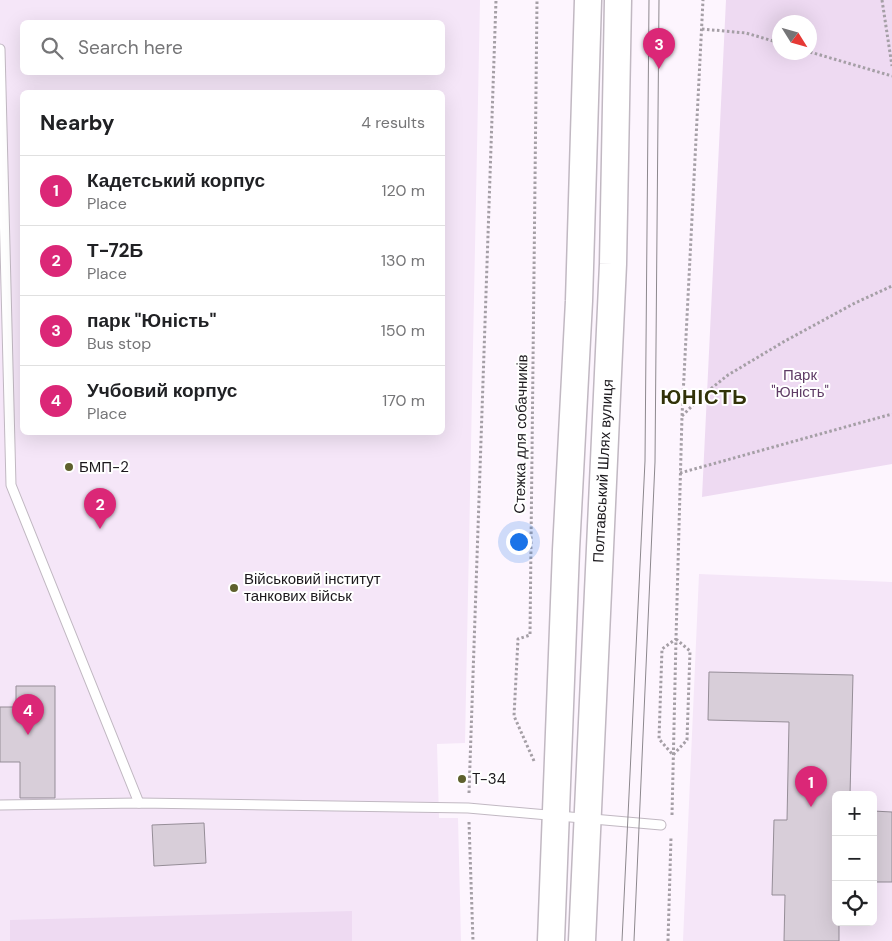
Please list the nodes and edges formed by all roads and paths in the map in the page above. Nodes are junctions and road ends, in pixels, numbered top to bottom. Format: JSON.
{"nodes":[{"id":1,"x":496,"y":0,"type":"edge"},
{"id":2,"x":536,"y":0,"type":"edge"},
{"id":3,"x":588,"y":0,"type":"edge"},
{"id":4,"x":618,"y":0,"type":"edge"},
{"id":5,"x":703,"y":0,"type":"edge"},
{"id":6,"x":882,"y":0,"type":"edge"},
{"id":7,"x":702,"y":28,"type":"junction"},
{"id":8,"x":772,"y":41,"type":"edge"},
{"id":9,"x":0,"y":49,"type":"edge"},
{"id":10,"x":817,"y":54,"type":"edge"},
{"id":11,"x":892,"y":66,"type":"edge"},
{"id":12,"x":892,"y":76,"type":"edge"},
{"id":13,"x":892,"y":286,"type":"edge"},
{"id":14,"x":892,"y":414,"type":"edge"},
{"id":15,"x":682,"y":416,"type":"junction"},
{"id":16,"x":680,"y":473,"type":"junction"},
{"id":17,"x":676,"y":638,"type":"junction"},
{"id":18,"x":673,"y":731,"type":"dead end"},
{"id":19,"x":534,"y":762,"type":"dead end"},
{"id":20,"x":139,"y":803,"type":"junction"},
{"id":21,"x":0,"y":804,"type":"edge"},
{"id":22,"x":468,"y":808,"type":"junction"},
{"id":23,"x":556,"y":817,"type":"junction"},
{"id":24,"x":588,"y":819,"type":"junction"},
{"id":25,"x":661,"y":825,"type":"dead end"},
{"id":26,"x":667,"y":913,"type":"dead end"},
{"id":27,"x":473,"y":941,"type":"edge"},
{"id":28,"x":551,"y":941,"type":"edge"},
{"id":29,"x":582,"y":941,"type":"edge"},
{"id":30,"x":668,"y":941,"type":"edge"}],
"edges":[{"from":1,"to":22,"type":"path"},
{"from":2,"to":19,"type":"path","name":"Стежка для собачників"},
{"from":3,"to":23,"type":"main road"},
{"from":4,"to":24,"type":"main road","name":"Полтавський Шлях вулиця"},
{"from":5,"to":7,"type":"path"},
{"from":6,"to":11,"type":"path"},
{"from":7,"to":8,"type":"path"},
{"from":7,"to":15,"type":"path"},
{"from":9,"to":20,"type":"lane"},
{"from":10,"to":12,"type":"path"},
{"from":13,"to":15,"type":"path"},
{"from":14,"to":16,"type":"path"},
{"from":15,"to":16,"type":"path"},
{"from":16,"to":17,"type":"path"},
{"from":17,"to":17,"type":"path"},
{"from":17,"to":18,"type":"path"},
{"from":20,"to":21,"type":"lane"},
{"from":20,"to":22,"type":"lane"},
{"from":22,"to":23,"type":"lane"},
{"from":22,"to":27,"type":"path"},
{"from":23,"to":24,"type":"lane"},
{"from":23,"to":28,"type":"main road"},
{"from":24,"to":25,"type":"lane"},
{"from":24,"to":29,"type":"main road","name":"Полтавський Шлях вулиця"},
{"from":26,"to":30,"type":"path"}]}
